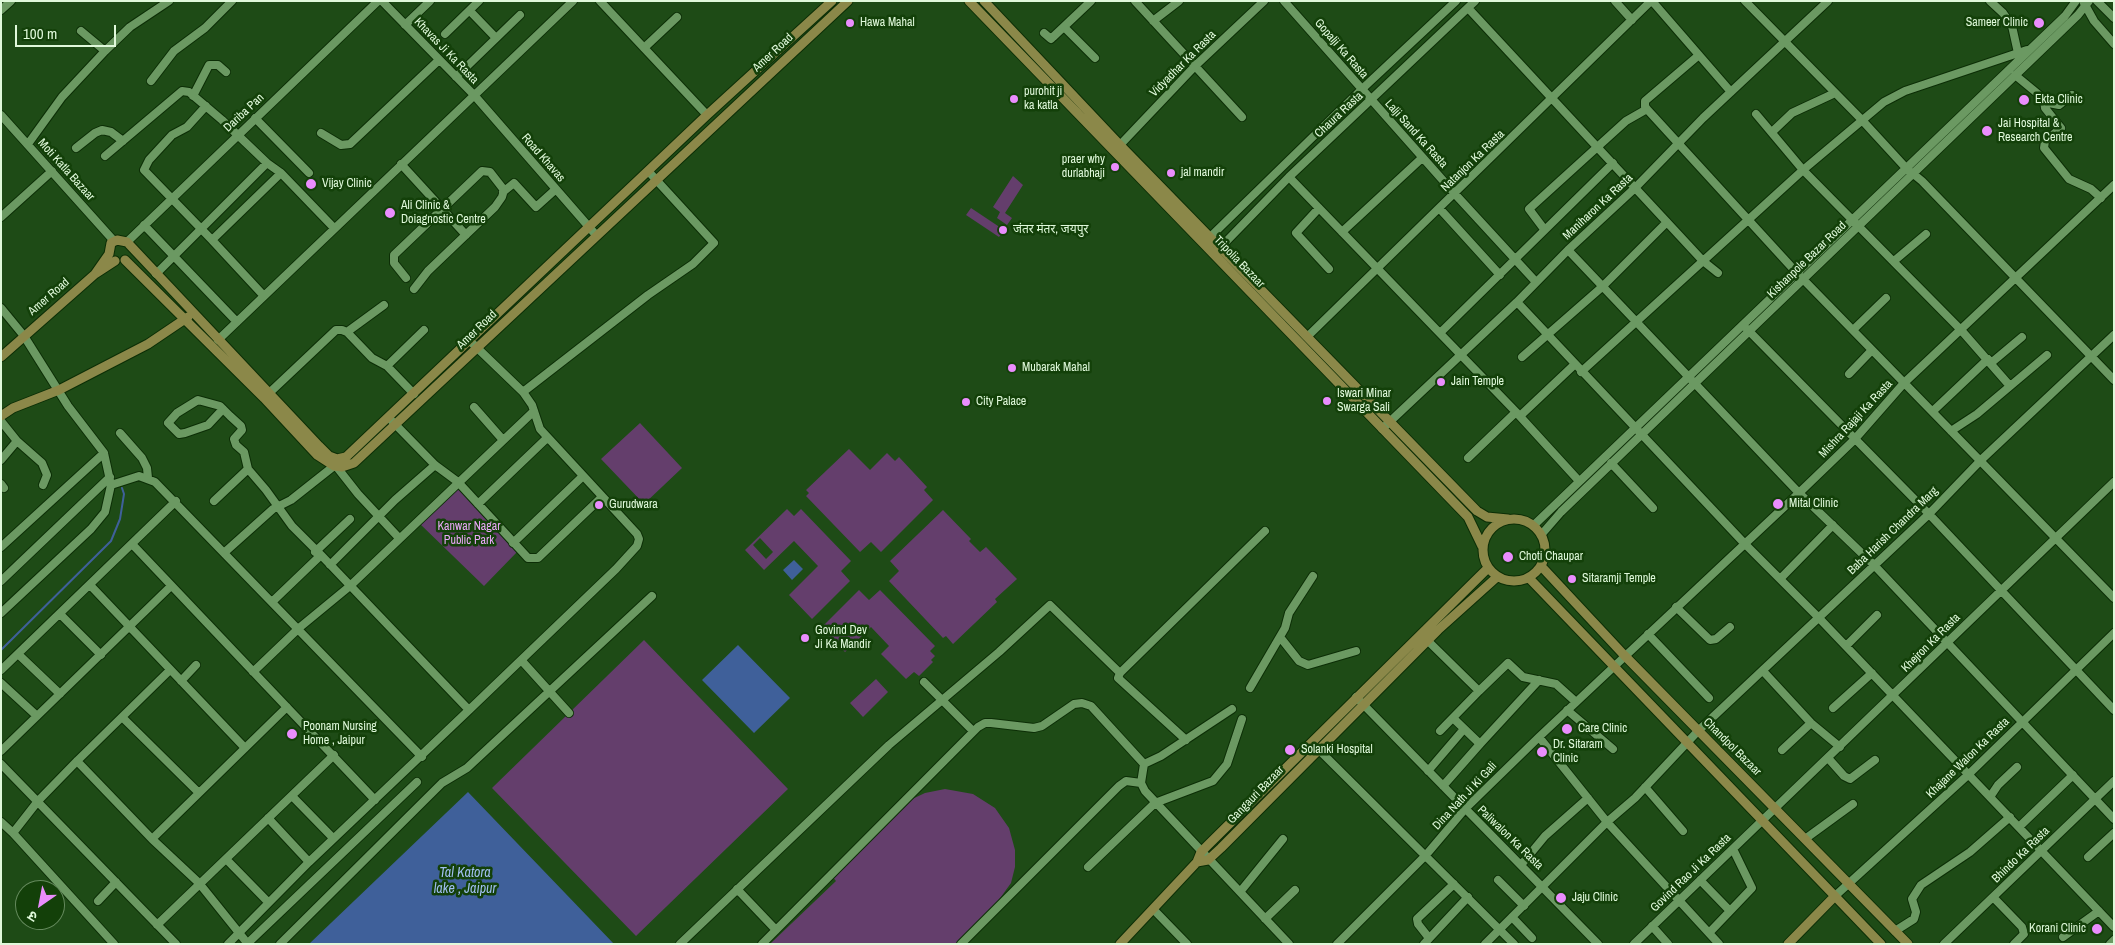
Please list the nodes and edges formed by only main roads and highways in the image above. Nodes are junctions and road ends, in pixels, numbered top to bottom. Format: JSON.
{"nodes":[{"id":1,"x":832,"y":1,"type":"edge"},
{"id":2,"x":848,"y":1,"type":"edge"},
{"id":3,"x":969,"y":1,"type":"edge"},
{"id":4,"x":984,"y":1,"type":"edge"},
{"id":5,"x":1117,"y":149,"type":"junction"},
{"id":6,"x":593,"y":232,"type":"junction"},
{"id":7,"x":128,"y":245,"type":"junction"},
{"id":8,"x":112,"y":257,"type":"junction"},
{"id":9,"x":125,"y":260,"type":"junction"},
{"id":10,"x":193,"y":313,"type":"junction"},
{"id":11,"x":184,"y":320,"type":"junction"},
{"id":12,"x":473,"y":344,"type":"junction"},
{"id":13,"x":1,"y":357,"type":"edge"},
{"id":14,"x":267,"y":396,"type":"junction"},
{"id":15,"x":1,"y":416,"type":"edge"},
{"id":16,"x":393,"y":421,"type":"junction"},
{"id":17,"x":1508,"y":519,"type":"junction"},
{"id":18,"x":1482,"y":546,"type":"junction"},
{"id":19,"x":1541,"y":566,"type":"junction"},
{"id":20,"x":1488,"y":568,"type":"junction"},
{"id":21,"x":1497,"y":577,"type":"junction"},
{"id":22,"x":1529,"y":578,"type":"junction"},
{"id":23,"x":1197,"y":862,"type":"junction"},
{"id":24,"x":1835,"y":896,"type":"junction"},
{"id":25,"x":1120,"y":944,"type":"edge"},
{"id":26,"x":1788,"y":944,"type":"edge"},
{"id":27,"x":1881,"y":944,"type":"edge"},
{"id":28,"x":1908,"y":944,"type":"edge"}],
"edges":[{"from":1,"to":6,"type":"main road","name":"Amer Road"},
{"from":2,"to":6,"type":"main road","name":"Amer Road"},
{"from":3,"to":5,"type":"main road","name":"Tripolia Bazaar"},
{"from":4,"to":5,"type":"main road","name":"Tripolia Bazaar"},
{"from":5,"to":17,"type":"main road","name":"Tripolia Bazaar"},
{"from":5,"to":18,"type":"main road","name":"Tripolia Bazaar"},
{"from":6,"to":12,"type":"main road","name":"Amer Road"},
{"from":7,"to":8,"type":"main road"},
{"from":7,"to":9,"type":"main road"},
{"from":7,"to":10,"type":"main road","name":"Amer Road"},
{"from":8,"to":9,"type":"main road"},
{"from":8,"to":13,"type":"main road","name":"Amer Road"},
{"from":9,"to":11,"type":"main road","name":"Amer Road"},
{"from":10,"to":11,"type":"main road"},
{"from":10,"to":14,"type":"main road","name":"Amer Road"},
{"from":11,"to":14,"type":"main road","name":"Amer Road"},
{"from":11,"to":15,"type":"main road"},
{"from":12,"to":16,"type":"main road","name":"Amer Road"},
{"from":12,"to":16,"type":"main road","name":"Amer Road"},
{"from":14,"to":16,"type":"main road","name":"Amer Road"},
{"from":14,"to":16,"type":"main road","name":"Amer Road"},
{"from":17,"to":18,"type":"main road"},
{"from":17,"to":19,"type":"main road"},
{"from":18,"to":20,"type":"main road"},
{"from":19,"to":22,"type":"main road"},
{"from":19,"to":28,"type":"main road","name":"Chandpol Bazaar"},
{"from":20,"to":21,"type":"main road"},
{"from":20,"to":23,"type":"main road"},
{"from":21,"to":22,"type":"main road"},
{"from":21,"to":23,"type":"main road","name":"Gangauri Bazaar"},
{"from":22,"to":24,"type":"main road"},
{"from":23,"to":25,"type":"main road"},
{"from":24,"to":26,"type":"main road"},
{"from":24,"to":27,"type":"main road"}]}
